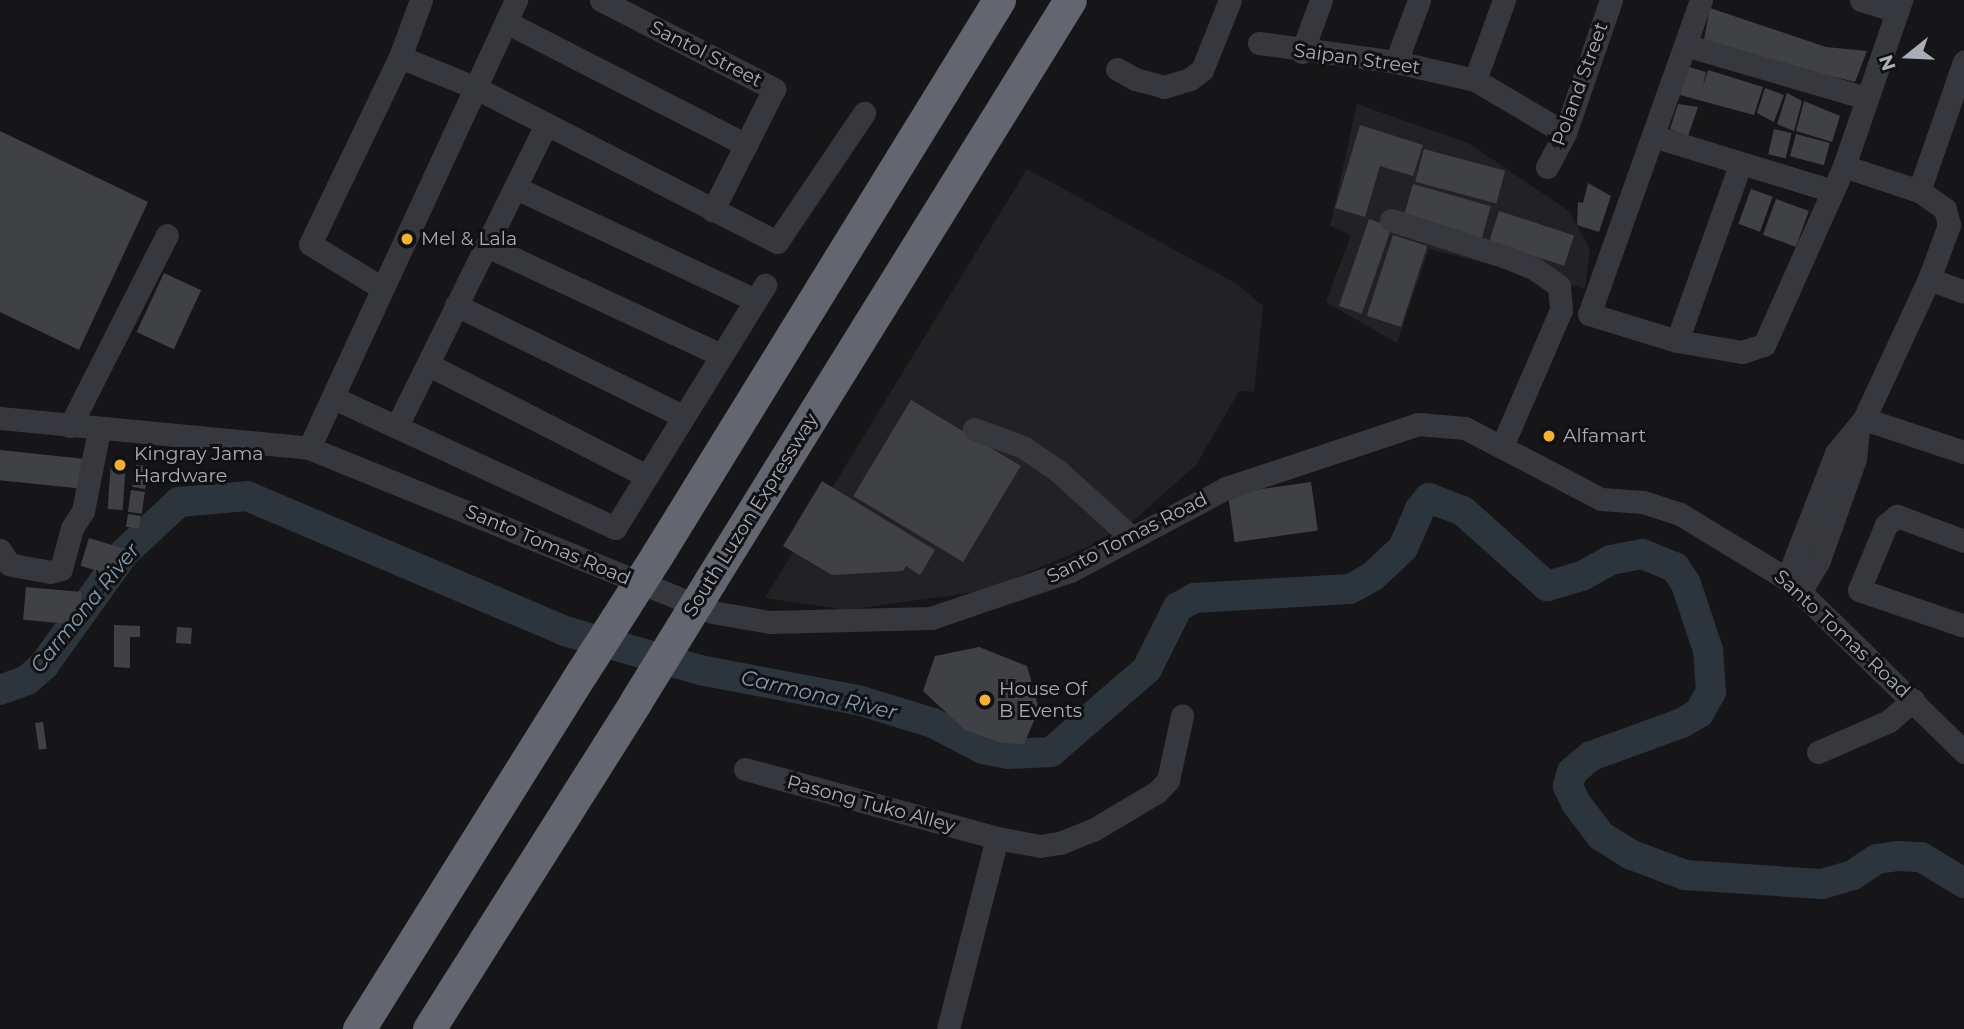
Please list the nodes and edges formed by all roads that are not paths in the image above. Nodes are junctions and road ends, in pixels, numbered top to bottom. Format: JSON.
{"nodes":[{"id":1,"x":421,"y":0,"type":"edge"},
{"id":2,"x":516,"y":0,"type":"edge"},
{"id":3,"x":601,"y":0,"type":"edge"},
{"id":4,"x":999,"y":0,"type":"edge"},
{"id":5,"x":1070,"y":0,"type":"edge"},
{"id":6,"x":1230,"y":0,"type":"edge"},
{"id":7,"x":1321,"y":0,"type":"edge"},
{"id":8,"x":1419,"y":0,"type":"edge"},
{"id":9,"x":1504,"y":0,"type":"edge"},
{"id":10,"x":1611,"y":0,"type":"edge"},
{"id":11,"x":1701,"y":0,"type":"edge"},
{"id":12,"x":1861,"y":0,"type":"edge"},
{"id":13,"x":1899,"y":5,"type":"edge"},
{"id":14,"x":506,"y":22,"type":"junction"},
{"id":15,"x":1259,"y":43,"type":"dead end"},
{"id":16,"x":1685,"y":45,"type":"junction"},
{"id":17,"x":1302,"y":52,"type":"junction"},
{"id":18,"x":400,"y":57,"type":"junction"},
{"id":19,"x":1395,"y":62,"type":"junction"},
{"id":20,"x":1964,"y":62,"type":"edge"},
{"id":21,"x":1117,"y":68,"type":"dead end"},
{"id":22,"x":1475,"y":80,"type":"junction"},
{"id":23,"x":474,"y":87,"type":"junction"},
{"id":24,"x":1866,"y":98,"type":"junction"},
{"id":25,"x":864,"y":113,"type":"dead end"},
{"id":26,"x":547,"y":124,"type":"junction"},
{"id":27,"x":1565,"y":133,"type":"junction"},
{"id":28,"x":1653,"y":136,"type":"junction"},
{"id":29,"x":746,"y":145,"type":"junction"},
{"id":30,"x":1740,"y":165,"type":"junction"},
{"id":31,"x":1844,"y":166,"type":"junction"},
{"id":32,"x":1547,"y":167,"type":"dead end"},
{"id":33,"x":516,"y":188,"type":"junction"},
{"id":34,"x":1833,"y":191,"type":"junction"},
{"id":35,"x":1919,"y":191,"type":"junction"},
{"id":36,"x":713,"y":210,"type":"junction"},
{"id":37,"x":1391,"y":220,"type":"dead end"},
{"id":38,"x":167,"y":235,"type":"dead end"},
{"id":39,"x":487,"y":246,"type":"junction"},
{"id":40,"x":1929,"y":279,"type":"junction"},
{"id":41,"x":382,"y":288,"type":"junction"},
{"id":42,"x":1964,"y":292,"type":"edge"},
{"id":43,"x":456,"y":305,"type":"junction"},
{"id":44,"x":1677,"y":341,"type":"junction"},
{"id":45,"x":721,"y":355,"type":"junction"},
{"id":46,"x":429,"y":365,"type":"junction"},
{"id":47,"x":334,"y":398,"type":"junction"},
{"id":48,"x":683,"y":416,"type":"junction"},
{"id":49,"x":0,"y":418,"type":"edge"},
{"id":50,"x":1861,"y":424,"type":"junction"},
{"id":51,"x":70,"y":426,"type":"junction"},
{"id":52,"x":397,"y":426,"type":"junction"},
{"id":53,"x":974,"y":429,"type":"dead end"},
{"id":54,"x":99,"y":430,"type":"junction"},
{"id":55,"x":1503,"y":444,"type":"junction"},
{"id":56,"x":1962,"y":445,"type":"edge"},
{"id":57,"x":309,"y":448,"type":"junction"},
{"id":58,"x":647,"y":476,"type":"junction"},
{"id":59,"x":1132,"y":538,"type":"junction"},
{"id":60,"x":1964,"y":541,"type":"edge"},
{"id":61,"x":0,"y":550,"type":"edge"},
{"id":62,"x":1793,"y":585,"type":"junction"},
{"id":63,"x":1964,"y":626,"type":"edge"},
{"id":64,"x":1913,"y":700,"type":"junction"},
{"id":65,"x":1182,"y":716,"type":"dead end"},
{"id":66,"x":1818,"y":752,"type":"dead end"},
{"id":67,"x":1964,"y":752,"type":"edge"},
{"id":68,"x":745,"y":769,"type":"dead end"},
{"id":69,"x":997,"y":838,"type":"junction"},
{"id":70,"x":359,"y":1029,"type":"edge"},
{"id":71,"x":429,"y":1029,"type":"edge"},
{"id":72,"x":948,"y":1029,"type":"edge"}],
"edges":[{"from":1,"to":18,"type":"street"},
{"from":2,"to":14,"type":"street"},
{"from":3,"to":29,"type":"street","name":"Santol Street"},
{"from":4,"to":70,"type":"highway","bridge":true},
{"from":5,"to":71,"type":"highway","name":"South Luzon Expressway","bridge":true},
{"from":6,"to":21,"type":"street"},
{"from":7,"to":17,"type":"street"},
{"from":8,"to":19,"type":"street"},
{"from":9,"to":22,"type":"street"},
{"from":10,"to":27,"type":"street","name":"Poland Street"},
{"from":11,"to":16,"type":"street"},
{"from":12,"to":13,"type":"street"},
{"from":13,"to":24,"type":"street"},
{"from":14,"to":23,"type":"street"},
{"from":14,"to":29,"type":"street"},
{"from":15,"to":17,"type":"street","name":"Saipan Street"},
{"from":16,"to":24,"type":"street"},
{"from":16,"to":28,"type":"street"},
{"from":17,"to":19,"type":"street","name":"Saipan Street"},
{"from":18,"to":23,"type":"street"},
{"from":18,"to":41,"type":"street"},
{"from":19,"to":22,"type":"street","name":"Saipan Street"},
{"from":20,"to":35,"type":"street"},
{"from":22,"to":27,"type":"street","name":"Saipan Street"},
{"from":23,"to":26,"type":"street"},
{"from":23,"to":41,"type":"street"},
{"from":24,"to":31,"type":"street"},
{"from":25,"to":36,"type":"street"},
{"from":26,"to":33,"type":"street"},
{"from":26,"to":36,"type":"street"},
{"from":27,"to":32,"type":"street","name":"Poland Street"},
{"from":28,"to":30,"type":"street"},
{"from":28,"to":44,"type":"street"},
{"from":29,"to":36,"type":"street"},
{"from":30,"to":34,"type":"street"},
{"from":30,"to":44,"type":"street"},
{"from":31,"to":34,"type":"street"},
{"from":31,"to":35,"type":"street"},
{"from":33,"to":39,"type":"street"},
{"from":33,"to":45,"type":"street"},
{"from":34,"to":44,"type":"street"},
{"from":35,"to":40,"type":"street"},
{"from":37,"to":55,"type":"street"},
{"from":38,"to":51,"type":"street"},
{"from":39,"to":43,"type":"street"},
{"from":39,"to":45,"type":"street"},
{"from":40,"to":42,"type":"street"},
{"from":40,"to":50,"type":"street"},
{"from":41,"to":47,"type":"street"},
{"from":43,"to":46,"type":"street"},
{"from":43,"to":48,"type":"street"},
{"from":45,"to":48,"type":"street"},
{"from":46,"to":52,"type":"street"},
{"from":46,"to":58,"type":"street"},
{"from":47,"to":52,"type":"street"},
{"from":47,"to":57,"type":"street"},
{"from":48,"to":58,"type":"street"},
{"from":49,"to":51,"type":"street","name":"Santo Tomas Road"},
{"from":50,"to":56,"type":"street"},
{"from":50,"to":62,"type":"street"},
{"from":51,"to":54,"type":"street","name":"Santo Tomas Road"},
{"from":52,"to":58,"type":"street"},
{"from":53,"to":59,"type":"street"},
{"from":54,"to":57,"type":"street","name":"Santo Tomas Road"},
{"from":54,"to":61,"type":"street"},
{"from":55,"to":59,"type":"street","name":"Santo Tomas Road"},
{"from":55,"to":62,"type":"street","name":"Santo Tomas Road"},
{"from":57,"to":59,"type":"street","name":"Santo Tomas Road"},
{"from":60,"to":63,"type":"street"},
{"from":62,"to":64,"type":"street","name":"Santo Tomas Road"},
{"from":64,"to":66,"type":"street"},
{"from":64,"to":67,"type":"street","name":"Santo Tomas Road"},
{"from":65,"to":69,"type":"street","name":"Pasong Tuko Alley"},
{"from":68,"to":69,"type":"street","name":"Pasong Tuko Alley"},
{"from":69,"to":72,"type":"street"}]}
